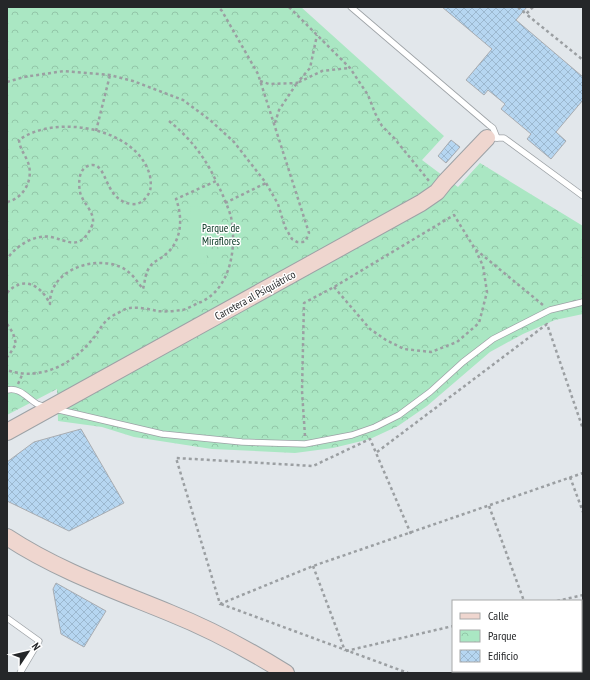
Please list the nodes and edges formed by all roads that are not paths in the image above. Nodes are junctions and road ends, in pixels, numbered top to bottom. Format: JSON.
{"nodes":[{"id":1,"x":351,"y":7,"type":"edge"},
{"id":2,"x":492,"y":138,"type":"junction"},
{"id":3,"x":583,"y":196,"type":"edge"},
{"id":4,"x":583,"y":302,"type":"edge"},
{"id":5,"x":7,"y":390,"type":"edge"},
{"id":6,"x":51,"y":408,"type":"junction"},
{"id":7,"x":7,"y":432,"type":"edge"},
{"id":8,"x":7,"y":537,"type":"edge"},
{"id":9,"x":7,"y":618,"type":"edge"},
{"id":10,"x":20,"y":673,"type":"edge"},
{"id":11,"x":286,"y":673,"type":"edge"}],
"edges":[{"from":1,"to":2,"type":"lane"},
{"from":2,"to":3,"type":"lane"},
{"from":2,"to":6,"type":"street","name":"Carretera al Psiquiátrico"},
{"from":4,"to":6,"type":"lane"},
{"from":5,"to":6,"type":"lane"},
{"from":6,"to":7,"type":"street","name":"Carretera al Psiquiátrico"},
{"from":8,"to":11,"type":"street"},
{"from":9,"to":10,"type":"lane"}]}
